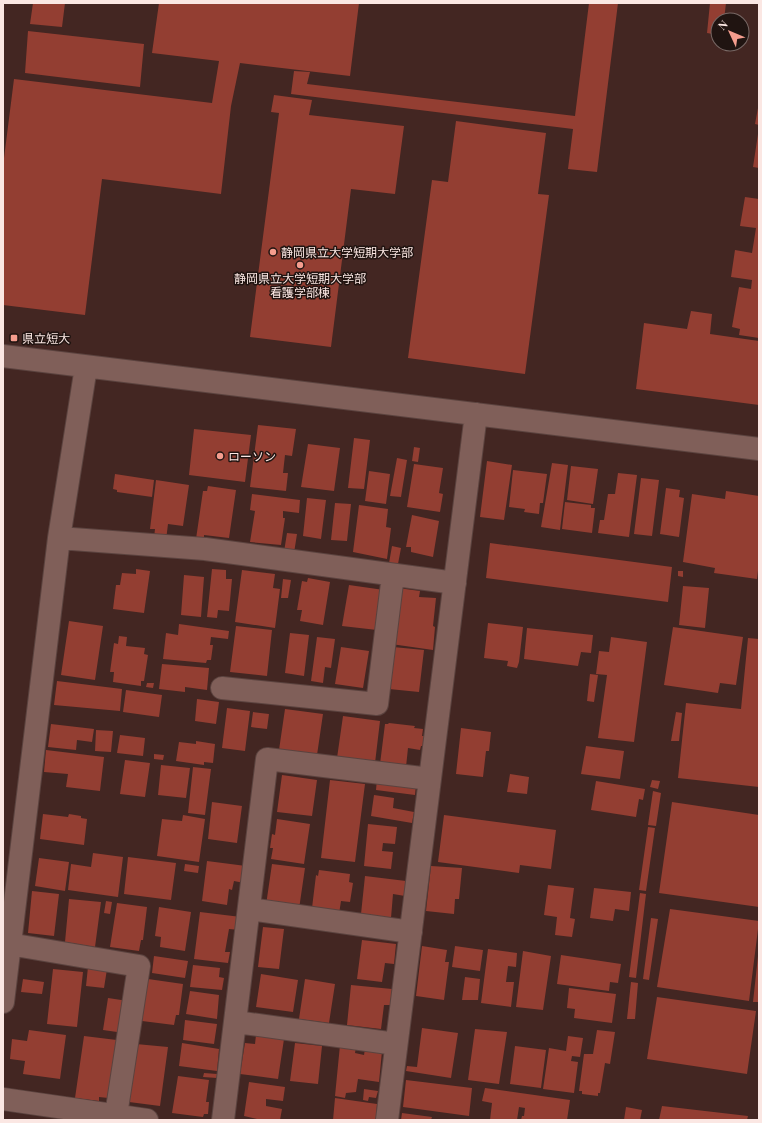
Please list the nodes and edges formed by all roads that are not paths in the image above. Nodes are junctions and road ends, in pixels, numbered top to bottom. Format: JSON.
{"nodes":[{"id":1,"x":3,"y":356,"type":"edge"},
{"id":2,"x":86,"y":367,"type":"junction"},
{"id":3,"x":476,"y":414,"type":"junction"},
{"id":4,"x":759,"y":449,"type":"edge"},
{"id":5,"x":59,"y":538,"type":"junction"},
{"id":6,"x":393,"y":574,"type":"junction"},
{"id":7,"x":455,"y":583,"type":"junction"},
{"id":8,"x":222,"y":688,"type":"dead end"},
{"id":9,"x":430,"y":778,"type":"junction"},
{"id":10,"x":249,"y":909,"type":"junction"},
{"id":11,"x":411,"y":932,"type":"junction"},
{"id":12,"x":8,"y":938,"type":"edge"},
{"id":13,"x":3,"y":1002,"type":"edge"},
{"id":14,"x":236,"y":1022,"type":"junction"},
{"id":15,"x":396,"y":1044,"type":"junction"},
{"id":16,"x":3,"y":1099,"type":"edge"},
{"id":17,"x":116,"y":1116,"type":"junction"},
{"id":18,"x":147,"y":1120,"type":"edge"},
{"id":19,"x":223,"y":1120,"type":"edge"},
{"id":20,"x":387,"y":1120,"type":"edge"}],
"edges":[{"from":1,"to":2,"type":"street"},
{"from":2,"to":3,"type":"street"},
{"from":2,"to":5,"type":"street"},
{"from":3,"to":4,"type":"street"},
{"from":3,"to":7,"type":"street"},
{"from":5,"to":6,"type":"street"},
{"from":5,"to":12,"type":"street"},
{"from":6,"to":7,"type":"street"},
{"from":6,"to":8,"type":"street"},
{"from":7,"to":9,"type":"street"},
{"from":9,"to":10,"type":"street"},
{"from":9,"to":11,"type":"street"},
{"from":10,"to":11,"type":"street"},
{"from":10,"to":14,"type":"street"},
{"from":11,"to":15,"type":"street"},
{"from":12,"to":13,"type":"street"},
{"from":12,"to":17,"type":"street"},
{"from":14,"to":15,"type":"street"},
{"from":14,"to":19,"type":"street"},
{"from":15,"to":20,"type":"street"},
{"from":16,"to":17,"type":"street"},
{"from":17,"to":18,"type":"street"}]}
